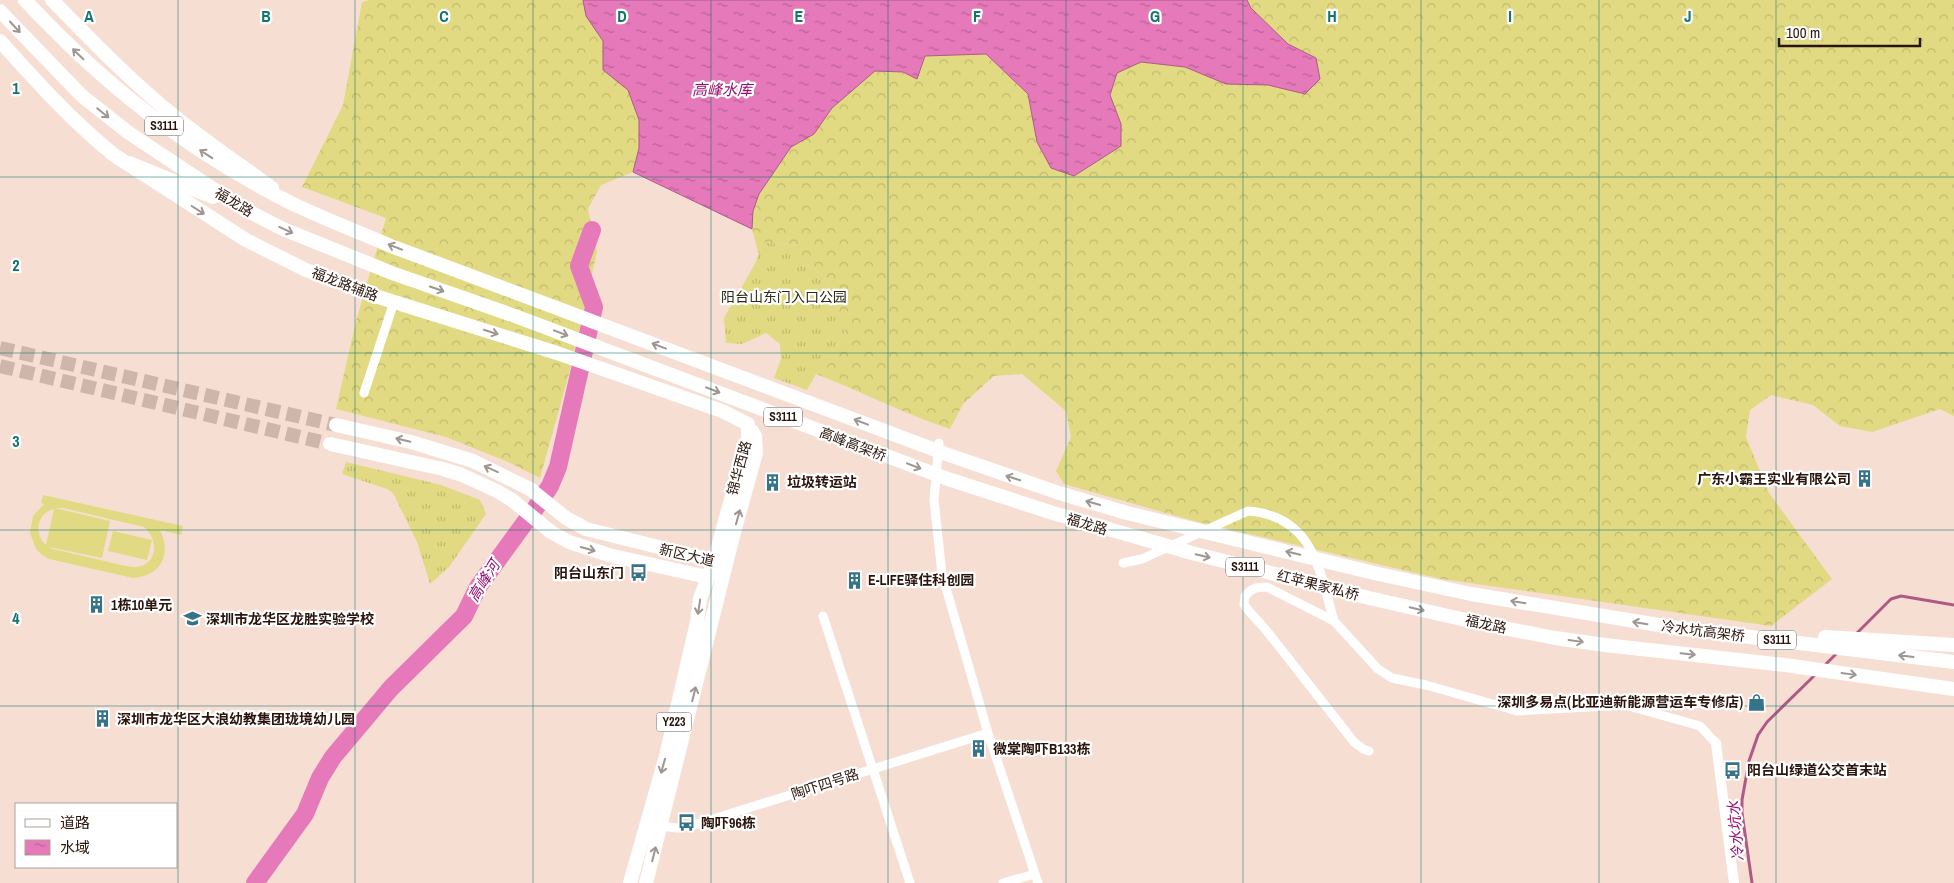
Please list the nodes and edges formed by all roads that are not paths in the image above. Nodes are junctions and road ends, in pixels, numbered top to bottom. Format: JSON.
{"nodes":[{"id":1,"x":25,"y":0,"type":"edge"},
{"id":2,"x":52,"y":0,"type":"edge"},
{"id":3,"x":0,"y":11,"type":"edge"},
{"id":4,"x":0,"y":41,"type":"edge"},
{"id":5,"x":129,"y":164,"type":"junction"},
{"id":6,"x":294,"y":204,"type":"junction"},
{"id":7,"x":242,"y":208,"type":"junction"},
{"id":8,"x":523,"y":295,"type":"joint"},
{"id":9,"x":394,"y":302,"type":"junction"},
{"id":10,"x":515,"y":316,"type":"joint"},
{"id":11,"x":364,"y":392,"type":"dead end"},
{"id":12,"x":748,"y":424,"type":"joint"},
{"id":13,"x":336,"y":425,"type":"tunnel mouth"},
{"id":14,"x":939,"y":443,"type":"dead end"},
{"id":15,"x":330,"y":444,"type":"tunnel mouth"},
{"id":16,"x":1060,"y":493,"type":"joint"},
{"id":17,"x":1053,"y":513,"type":"joint"},
{"id":18,"x":1127,"y":513,"type":"joint"},
{"id":19,"x":1122,"y":534,"type":"joint"},
{"id":20,"x":660,"y":549,"type":"junction"},
{"id":21,"x":720,"y":563,"type":"junction"},
{"id":22,"x":1123,"y":563,"type":"dead end"},
{"id":23,"x":655,"y":566,"type":"junction"},
{"id":24,"x":1374,"y":573,"type":"joint"},
{"id":25,"x":707,"y":578,"type":"junction"},
{"id":26,"x":1369,"y":598,"type":"joint"},
{"id":27,"x":823,"y":616,"type":"dead end"},
{"id":28,"x":1601,"y":617,"type":"joint"},
{"id":29,"x":1334,"y":621,"type":"junction"},
{"id":30,"x":1677,"y":628,"type":"junction"},
{"id":31,"x":1605,"y":645,"type":"joint"},
{"id":32,"x":1954,"y":645,"type":"edge"},
{"id":33,"x":1954,"y":662,"type":"edge"},
{"id":34,"x":1954,"y":689,"type":"edge"},
{"id":35,"x":988,"y":733,"type":"junction"},
{"id":36,"x":1716,"y":743,"type":"joint"},
{"id":37,"x":1368,"y":751,"type":"dead end"},
{"id":38,"x":872,"y":769,"type":"junction"},
{"id":39,"x":661,"y":826,"type":"junction"},
{"id":40,"x":1035,"y":874,"type":"junction"},
{"id":41,"x":630,"y":883,"type":"edge"},
{"id":42,"x":646,"y":883,"type":"edge"},
{"id":43,"x":910,"y":883,"type":"edge"},
{"id":44,"x":1003,"y":883,"type":"edge"},
{"id":45,"x":1038,"y":883,"type":"edge"},
{"id":46,"x":1734,"y":883,"type":"edge"}],
"edges":[{"from":6,"to":1,"type":"main road","name":"福龙路","number":"S3111","one_way":true},
{"from":2,"to":6,"type":"main road"},
{"from":3,"to":7,"type":"main road","name":"福龙路","number":"S3111","one_way":true},
{"from":4,"to":5,"type":"main road","name":"福龙路辅路"},
{"from":5,"to":7,"type":"main road"},
{"from":5,"to":9,"type":"main road","name":"福龙路辅路","one_way":true},
{"from":8,"to":6,"type":"main road","name":"福龙路","number":"S3111","one_way":true},
{"from":7,"to":10,"type":"main road","name":"福龙路","number":"S3111","one_way":true},
{"from":16,"to":8,"type":"main road","name":"高峰高架桥","number":"S3111","one_way":true},
{"from":9,"to":11,"type":"street"},
{"from":9,"to":12,"type":"main road","name":"福龙路辅路","one_way":true},
{"from":10,"to":17,"type":"main road","name":"高峰高架桥","number":"S3111","one_way":true},
{"from":12,"to":21,"type":"main road","name":"锦华西路","number":"Y223"},
{"from":20,"to":13,"type":"main road","name":"新区大道","one_way":true},
{"from":14,"to":35,"type":"street"},
{"from":15,"to":23,"type":"main road","name":"新区大道","one_way":true},
{"from":18,"to":16,"type":"main road","name":"福龙路","number":"S3111","one_way":true},
{"from":17,"to":19,"type":"main road","name":"福龙路","number":"S3111"},
{"from":24,"to":18,"type":"main road","name":"红苹果家私桥","number":"S3111","one_way":true},
{"from":19,"to":26,"type":"main road","name":"红苹果家私桥","number":"S3111","one_way":true},
{"from":20,"to":21,"type":"main road","name":"新区大道"},
{"from":20,"to":23,"type":"main road"},
{"from":21,"to":25,"type":"main road","name":"新区大道"},
{"from":39,"to":21,"type":"main road","name":"锦华西路","number":"Y223","one_way":true},
{"from":22,"to":29,"type":"street"},
{"from":23,"to":25,"type":"main road","name":"新区大道"},
{"from":28,"to":24,"type":"main road","name":"福龙路","number":"S3111","one_way":true},
{"from":25,"to":41,"type":"main road","number":"Y223","one_way":true},
{"from":26,"to":31,"type":"main road","name":"福龙路","number":"S3111","one_way":true},
{"from":27,"to":38,"type":"street"},
{"from":30,"to":28,"type":"main road","name":"冷水坑高架桥","number":"S3111","one_way":true},
{"from":29,"to":36,"type":"street"},
{"from":29,"to":37,"type":"street"},
{"from":30,"to":32,"type":"main road"},
{"from":33,"to":30,"type":"main road","name":"冷水坑高架桥","number":"S3111","one_way":true},
{"from":31,"to":34,"type":"main road","name":"冷水坑高架桥","number":"S3111","one_way":true},
{"from":35,"to":38,"type":"street","name":"陶吓四号路"},
{"from":35,"to":40,"type":"street"},
{"from":36,"to":46,"type":"street"},
{"from":38,"to":39,"type":"street","name":"陶吓四号路"},
{"from":38,"to":43,"type":"street"},
{"from":42,"to":39,"type":"main road","name":"锦华西路","number":"Y223","one_way":true},
{"from":40,"to":44,"type":"street"},
{"from":40,"to":45,"type":"street"}]}
